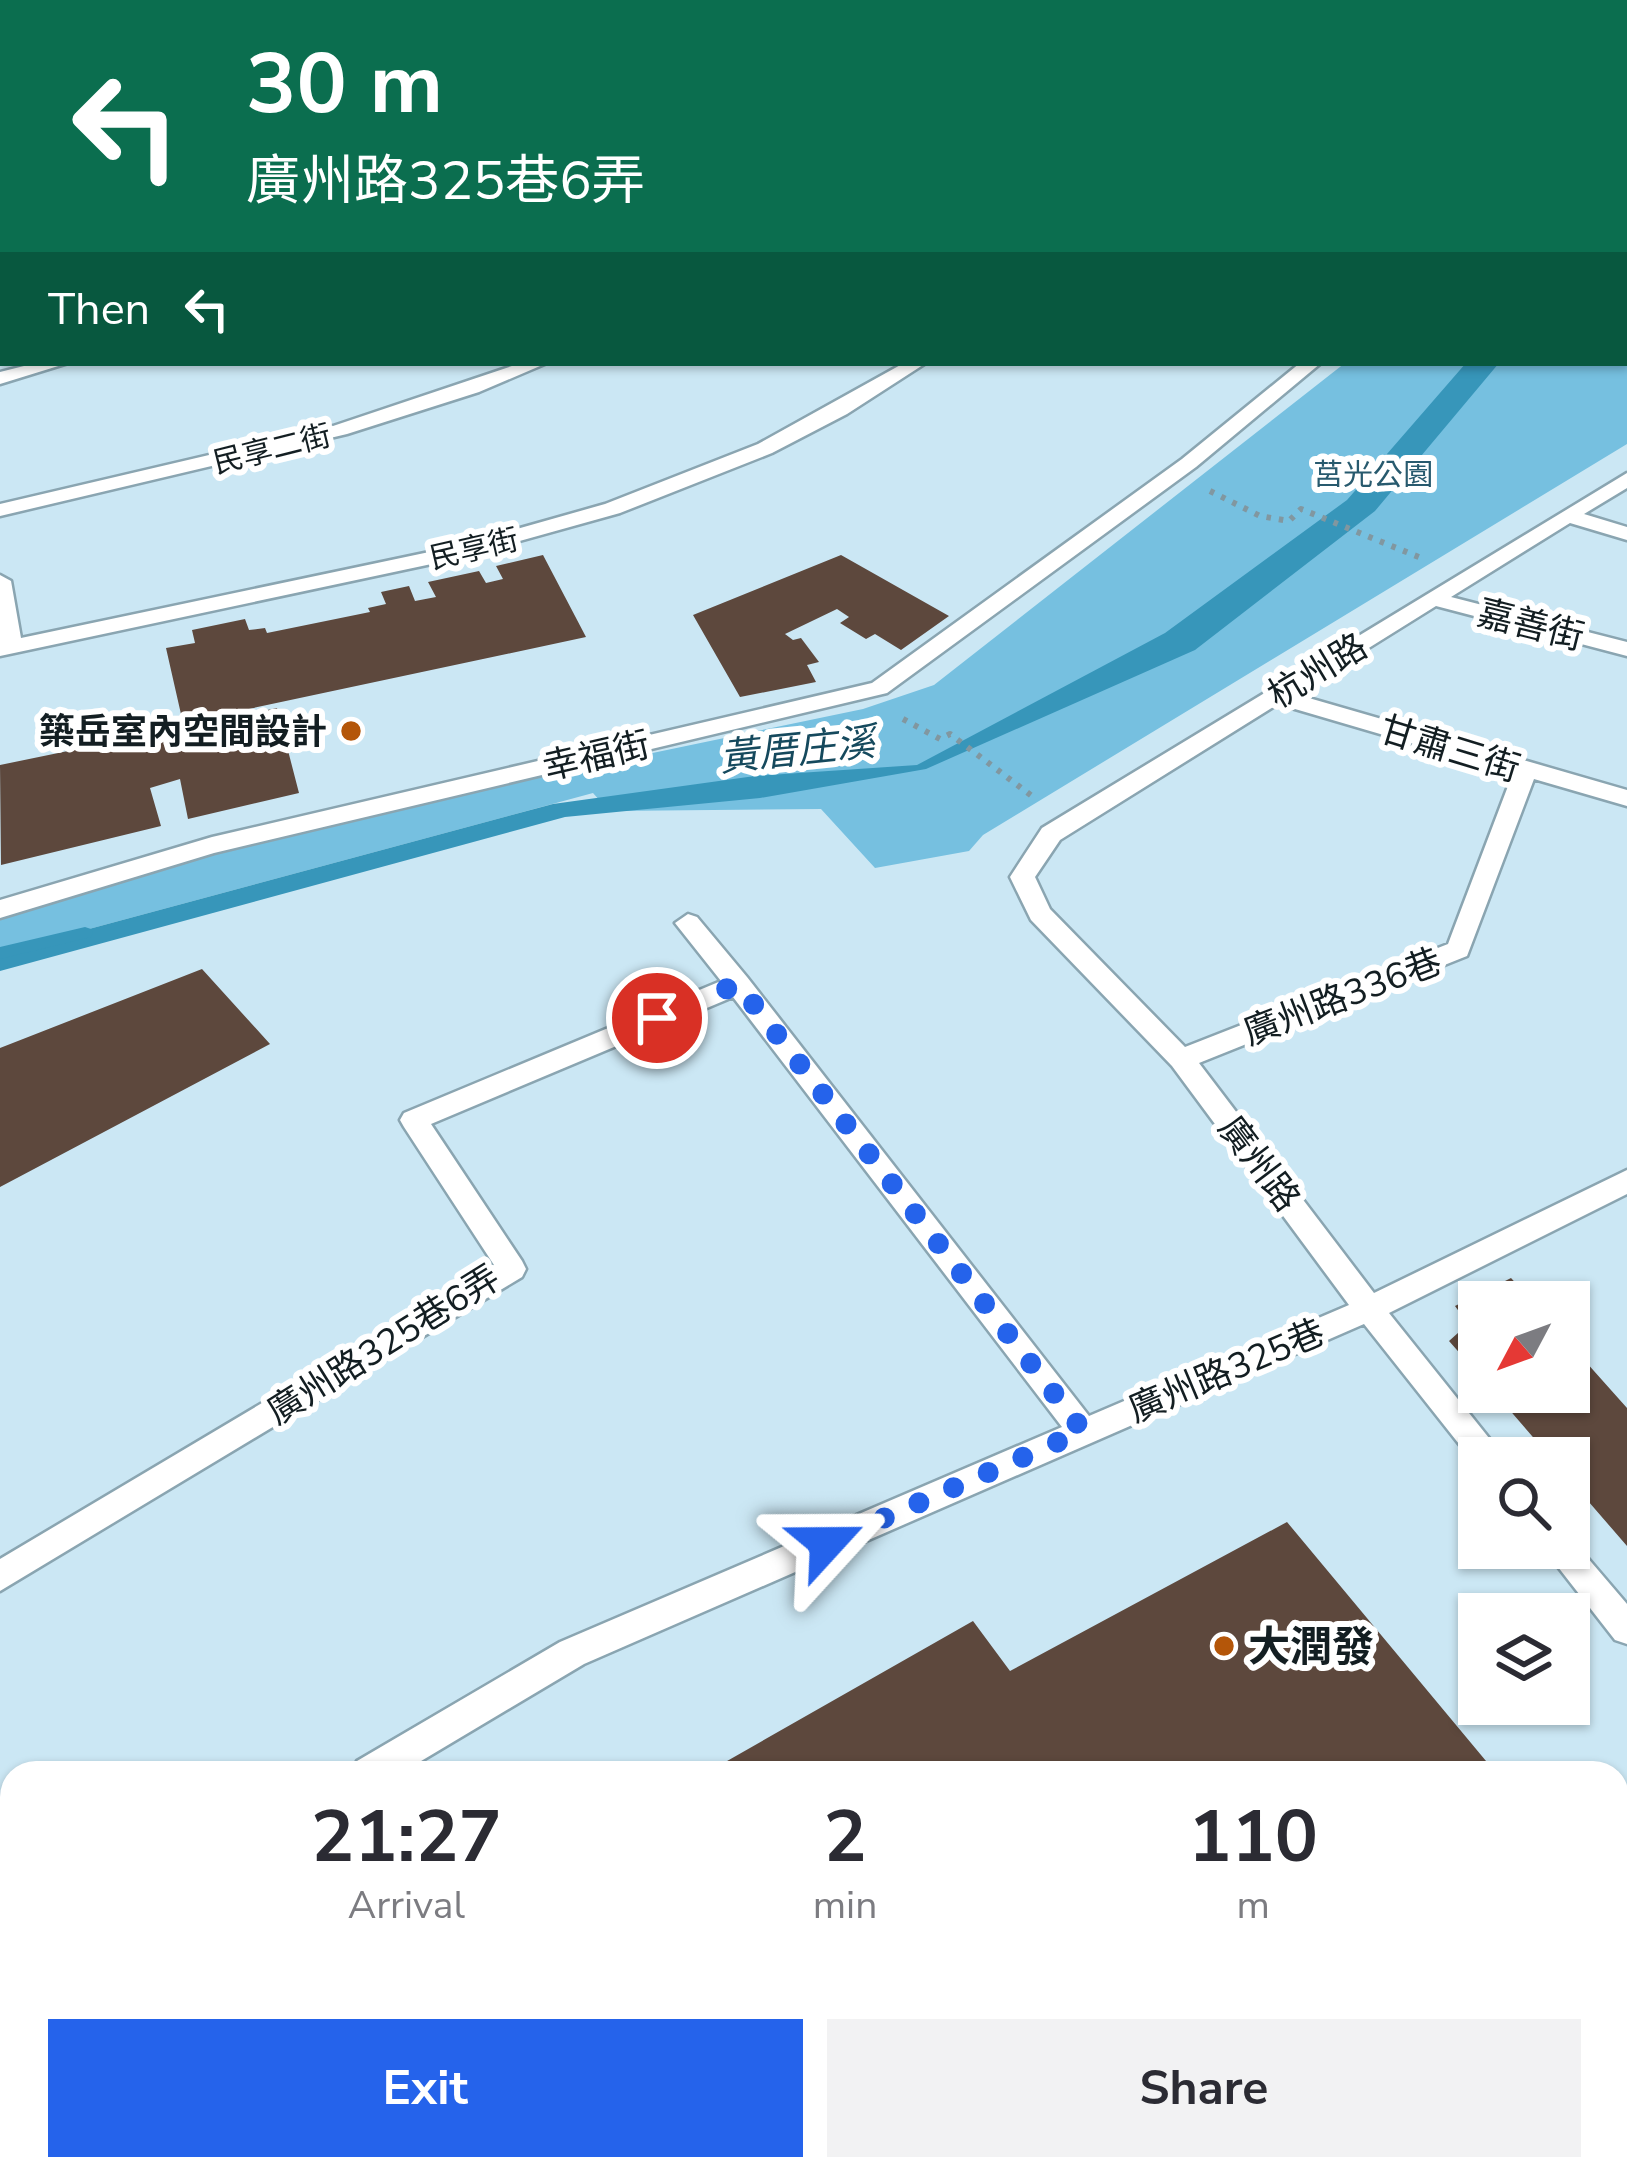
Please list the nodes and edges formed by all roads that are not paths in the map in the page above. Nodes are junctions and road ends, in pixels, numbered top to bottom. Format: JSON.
{"nodes":[{"id":1,"x":48,"y":366,"type":"edge"},
{"id":2,"x":531,"y":366,"type":"edge"},
{"id":3,"x":912,"y":366,"type":"edge"},
{"id":4,"x":1308,"y":366,"type":"edge"},
{"id":5,"x":0,"y":379,"type":"edge"},
{"id":6,"x":1627,"y":479,"type":"edge"},
{"id":7,"x":0,"y":510,"type":"edge"},
{"id":8,"x":1568,"y":516,"type":"junction"},
{"id":9,"x":1627,"y":534,"type":"edge"},
{"id":10,"x":0,"y":581,"type":"edge"},
{"id":11,"x":1434,"y":599,"type":"junction"},
{"id":12,"x":6,"y":648,"type":"edge"},
{"id":13,"x":1627,"y":649,"type":"edge"},
{"id":14,"x":1274,"y":695,"type":"junction"},
{"id":15,"x":1525,"y":771,"type":"junction"},
{"id":16,"x":1627,"y":799,"type":"edge"},
{"id":17,"x":1022,"y":878,"type":"joint"},
{"id":18,"x":0,"y":909,"type":"edge"},
{"id":19,"x":688,"y":923,"type":"dead end"},
{"id":20,"x":738,"y":984,"type":"junction"},
{"id":21,"x":1181,"y":1059,"type":"junction"},
{"id":22,"x":1627,"y":1180,"type":"edge"},
{"id":23,"x":1369,"y":1309,"type":"junction"},
{"id":24,"x":1083,"y":1431,"type":"junction"},
{"id":25,"x":1473,"y":1437,"type":"edge"},
{"id":26,"x":1579,"y":1569,"type":"edge"},
{"id":27,"x":0,"y":1576,"type":"edge"},
{"id":28,"x":1627,"y":1629,"type":"edge"},
{"id":29,"x":389,"y":1761,"type":"edge"}],
"edges":[{"from":1,"to":5,"type":"lane"},
{"from":2,"to":7,"type":"lane","name":"民享二街"},
{"from":3,"to":12,"type":"lane","name":"民享街"},
{"from":4,"to":18,"type":"lane","name":"幸福街"},
{"from":6,"to":8,"type":"lane","name":"杭州路"},
{"from":8,"to":9,"type":"lane"},
{"from":8,"to":11,"type":"lane","name":"杭州路"},
{"from":10,"to":12,"type":"lane"},
{"from":11,"to":13,"type":"lane","name":"嘉善街"},
{"from":11,"to":14,"type":"lane","name":"杭州路"},
{"from":14,"to":15,"type":"lane","name":"甘肅三街"},
{"from":14,"to":17,"type":"lane","name":"杭州路"},
{"from":15,"to":16,"type":"lane","name":"甘肅三街"},
{"from":15,"to":21,"type":"lane","name":"廣州路336巷"},
{"from":17,"to":21,"type":"lane","name":"廣州路"},
{"from":19,"to":20,"type":"lane"},
{"from":20,"to":24,"type":"lane"},
{"from":20,"to":27,"type":"lane","name":"廣州路325巷6弄"},
{"from":21,"to":23,"type":"lane","name":"廣州路"},
{"from":22,"to":23,"type":"lane","name":"廣州路325巷"},
{"from":23,"to":24,"type":"lane","name":"廣州路325巷"},
{"from":23,"to":25,"type":"lane","name":"廣州路"},
{"from":24,"to":29,"type":"lane","name":"廣州路325巷"},
{"from":26,"to":28,"type":"lane"}]}
